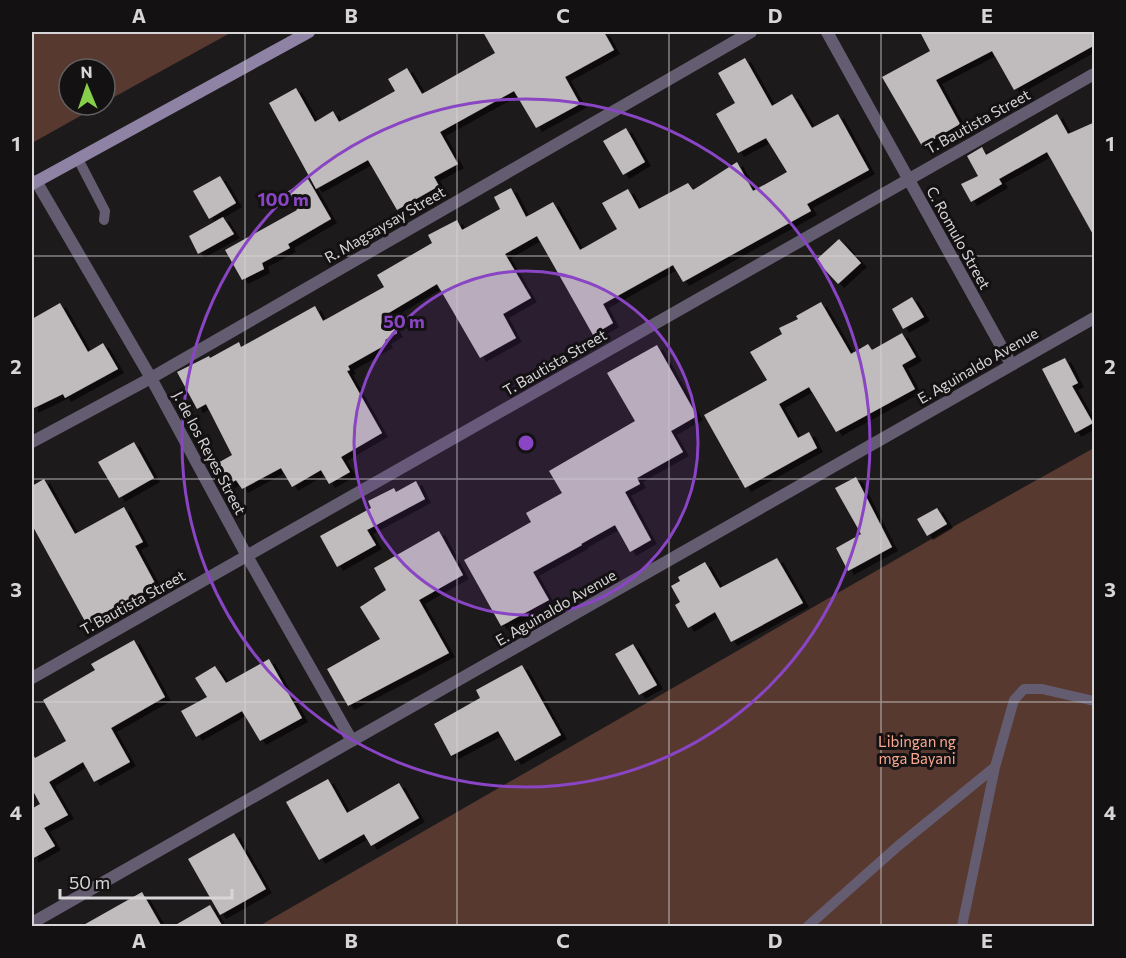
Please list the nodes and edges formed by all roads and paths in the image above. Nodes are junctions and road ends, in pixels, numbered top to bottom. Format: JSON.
{"nodes":[{"id":1,"x":309,"y":32,"type":"edge"},
{"id":2,"x":751,"y":32,"type":"edge"},
{"id":3,"x":827,"y":32,"type":"edge"},
{"id":4,"x":1095,"y":74,"type":"edge"},
{"id":5,"x":78,"y":159,"type":"junction"},
{"id":6,"x":908,"y":179,"type":"junction"},
{"id":7,"x":34,"y":182,"type":"edge"},
{"id":8,"x":104,"y":220,"type":"dead end"},
{"id":9,"x":1095,"y":318,"type":"edge"},
{"id":10,"x":1011,"y":364,"type":"junction"},
{"id":11,"x":151,"y":378,"type":"junction"},
{"id":12,"x":32,"y":442,"type":"edge"},
{"id":13,"x":247,"y":556,"type":"junction"},
{"id":14,"x":32,"y":678,"type":"edge"},
{"id":15,"x":1095,"y":701,"type":"edge"},
{"id":16,"x":352,"y":741,"type":"junction"},
{"id":17,"x":995,"y":767,"type":"junction"},
{"id":18,"x":32,"y":923,"type":"edge"},
{"id":19,"x":808,"y":927,"type":"edge"},
{"id":20,"x":962,"y":927,"type":"edge"}],
"edges":[{"from":1,"to":5,"type":"street"},
{"from":2,"to":11,"type":"street","name":"R. Magsaysay Street"},
{"from":3,"to":6,"type":"street","name":"C. Romulo Street"},
{"from":4,"to":6,"type":"street","name":"T. Bautista Street"},
{"from":5,"to":7,"type":"street"},
{"from":5,"to":8,"type":"lane"},
{"from":6,"to":10,"type":"street","name":"C. Romulo Street"},
{"from":6,"to":13,"type":"street","name":"T. Bautista Street"},
{"from":7,"to":11,"type":"street","name":"J. de los Reyes Street"},
{"from":9,"to":10,"type":"street","name":"E. Aguinaldo Avenue"},
{"from":10,"to":16,"type":"street","name":"E. Aguinaldo Avenue"},
{"from":11,"to":12,"type":"street","name":"R. Magsaysay Street"},
{"from":11,"to":13,"type":"street","name":"J. de los Reyes Street"},
{"from":13,"to":14,"type":"street","name":"T. Bautista Street"},
{"from":13,"to":16,"type":"street","name":"J. de los Reyes Street"},
{"from":15,"to":17,"type":"lane"},
{"from":16,"to":18,"type":"street","name":"E. Aguinaldo Avenue"},
{"from":17,"to":19,"type":"lane"},
{"from":17,"to":20,"type":"lane"}]}
